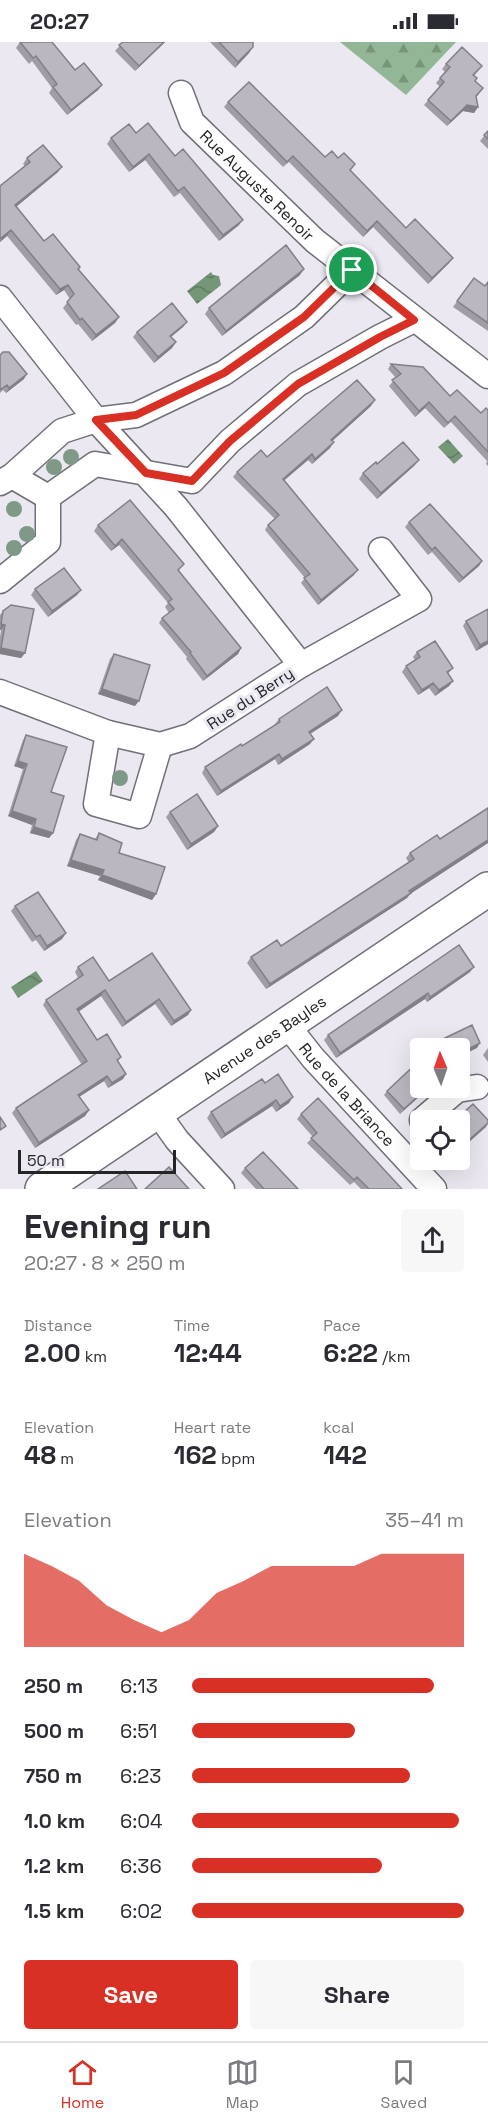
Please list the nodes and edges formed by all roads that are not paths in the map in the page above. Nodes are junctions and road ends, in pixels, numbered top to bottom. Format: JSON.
{"nodes":[{"id":1,"x":181,"y":93,"type":"dead end"},
{"id":2,"x":352,"y":270,"type":"junction"},
{"id":3,"x":0,"y":298,"type":"edge"},
{"id":4,"x":414,"y":320,"type":"junction"},
{"id":5,"x":488,"y":376,"type":"edge"},
{"id":6,"x":96,"y":420,"type":"junction"},
{"id":7,"x":146,"y":473,"type":"junction"},
{"id":8,"x":6,"y":479,"type":"edge"},
{"id":9,"x":48,"y":497,"type":"junction"},
{"id":10,"x":381,"y":549,"type":"dead end"},
{"id":11,"x":0,"y":581,"type":"edge"},
{"id":12,"x":301,"y":665,"type":"junction"},
{"id":13,"x":0,"y":692,"type":"edge"},
{"id":14,"x":108,"y":733,"type":"junction"},
{"id":15,"x":160,"y":745,"type":"junction"},
{"id":16,"x":488,"y":889,"type":"edge"},
{"id":17,"x":287,"y":1025,"type":"junction"},
{"id":18,"x":477,"y":1087,"type":"dead end"},
{"id":19,"x":434,"y":1110,"type":"edge"},
{"id":20,"x":157,"y":1112,"type":"junction"},
{"id":21,"x":410,"y":1130,"type":"edge"},
{"id":22,"x":393,"y":1145,"type":"junction"},
{"id":23,"x":42,"y":1189,"type":"edge"},
{"id":24,"x":222,"y":1189,"type":"edge"},
{"id":25,"x":434,"y":1189,"type":"edge"}],
"edges":[{"from":1,"to":2,"type":"street","name":"Rue Auguste Renoir"},
{"from":2,"to":4,"type":"street","name":"Rue Auguste Renoir"},
{"from":2,"to":6,"type":"street"},
{"from":3,"to":6,"type":"street","name":"Rue du Berry"},
{"from":4,"to":5,"type":"street","name":"Rue Auguste Renoir"},
{"from":4,"to":7,"type":"street"},
{"from":6,"to":7,"type":"street","name":"Rue du Berry"},
{"from":6,"to":8,"type":"street"},
{"from":7,"to":9,"type":"street"},
{"from":7,"to":12,"type":"street","name":"Rue du Berry"},
{"from":8,"to":9,"type":"street"},
{"from":9,"to":11,"type":"street"},
{"from":10,"to":12,"type":"street"},
{"from":12,"to":15,"type":"street","name":"Rue du Berry"},
{"from":13,"to":14,"type":"street","name":"Rue du Berry"},
{"from":14,"to":15,"type":"street","name":"Rue du Berry"},
{"from":14,"to":15,"type":"street"},
{"from":16,"to":17,"type":"main road","name":"Avenue des Bayles"},
{"from":17,"to":20,"type":"main road","name":"Avenue des Bayles"},
{"from":17,"to":22,"type":"street","name":"Rue de la Briance"},
{"from":18,"to":19,"type":"street"},
{"from":20,"to":23,"type":"main road","name":"Avenue des Bayles"},
{"from":20,"to":24,"type":"street"},
{"from":21,"to":22,"type":"street"},
{"from":22,"to":25,"type":"street","name":"Rue de la Briance"}]}
